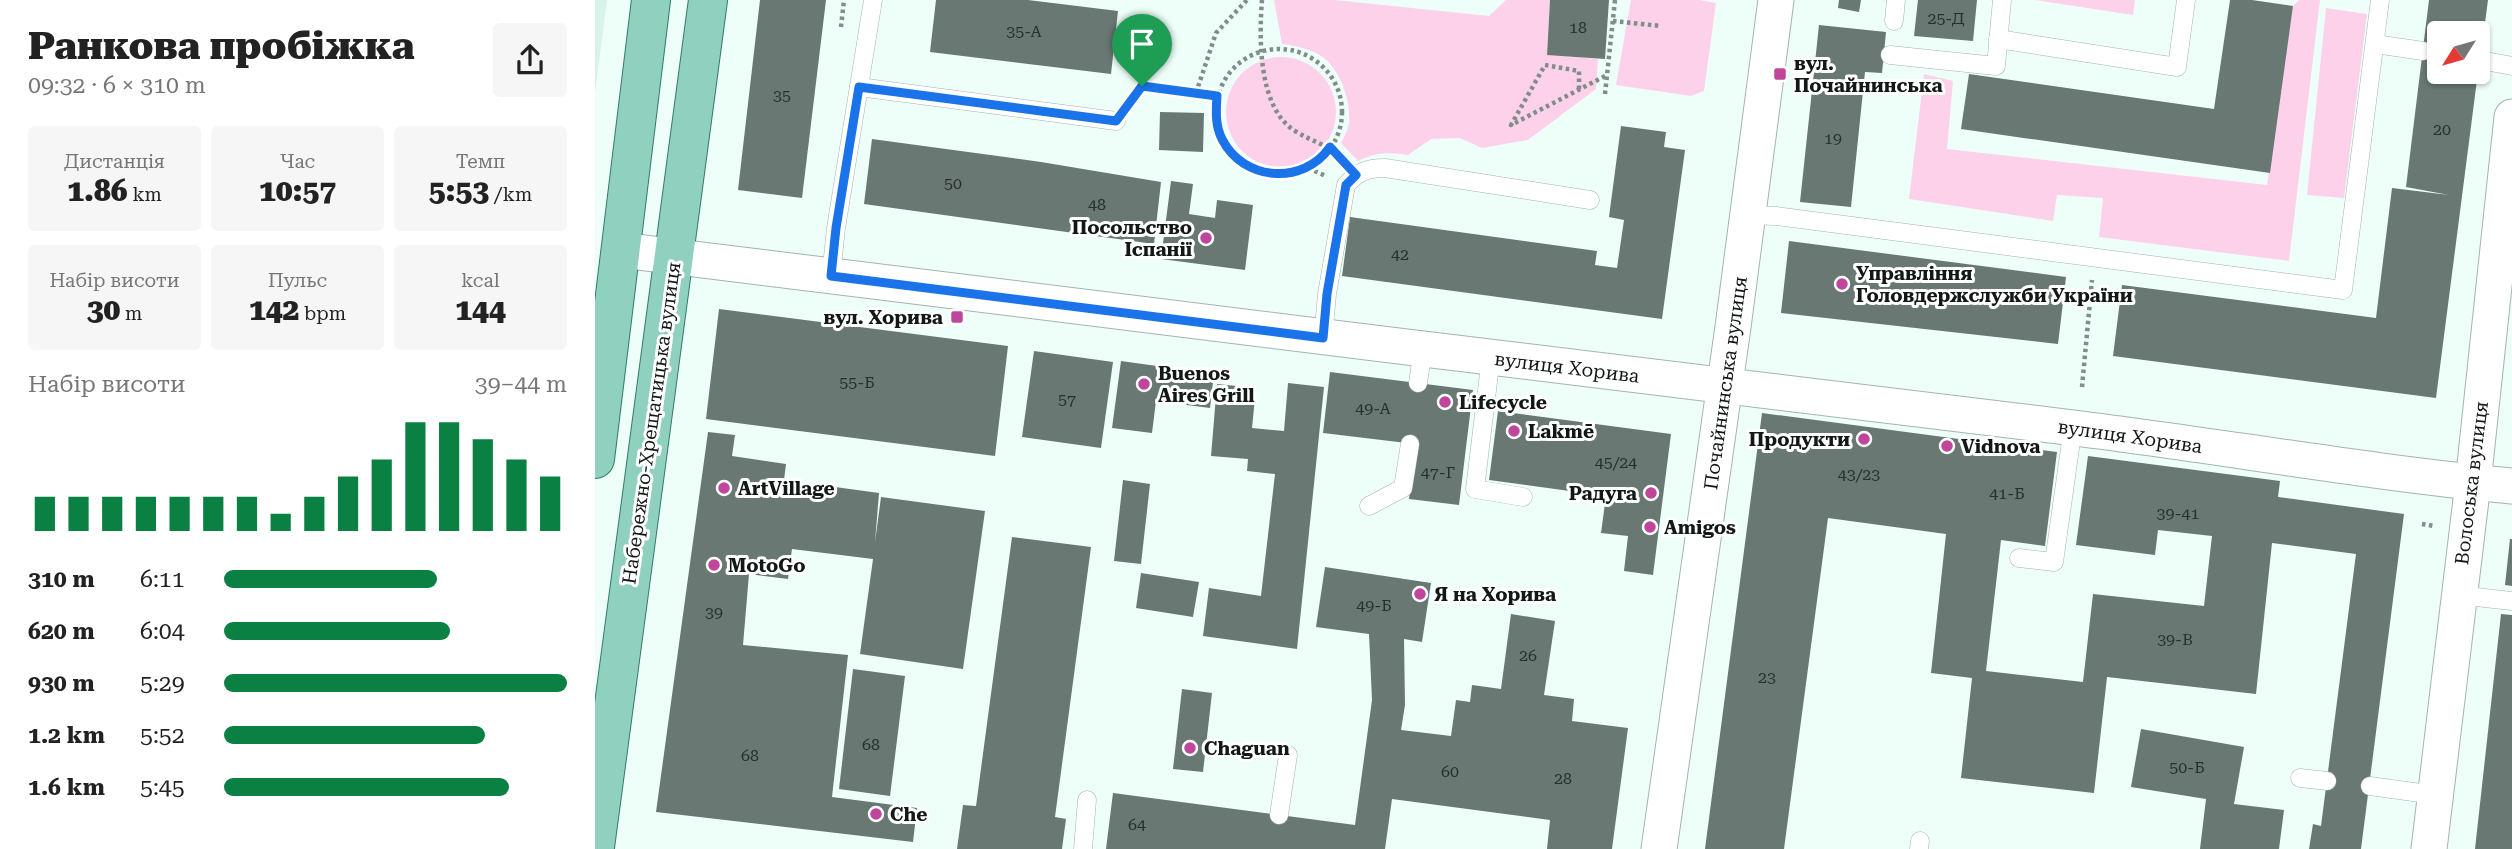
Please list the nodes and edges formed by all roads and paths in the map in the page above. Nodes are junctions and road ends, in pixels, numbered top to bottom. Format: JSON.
{"nodes":[{"id":1,"x":651,"y":0,"type":"edge"},
{"id":2,"x":708,"y":0,"type":"edge"},
{"id":3,"x":873,"y":0,"type":"edge"},
{"id":4,"x":1247,"y":0,"type":"edge"},
{"id":5,"x":1262,"y":0,"type":"edge"},
{"id":6,"x":1615,"y":0,"type":"edge"},
{"id":7,"x":1776,"y":0,"type":"edge"},
{"id":8,"x":1896,"y":0,"type":"edge"},
{"id":9,"x":2002,"y":0,"type":"edge"},
{"id":10,"x":2186,"y":0,"type":"edge"},
{"id":11,"x":2380,"y":0,"type":"edge"},
{"id":12,"x":1613,"y":21,"type":"junction"},
{"id":13,"x":1894,"y":21,"type":"dead end"},
{"id":14,"x":1661,"y":26,"type":"dead end"},
{"id":15,"x":1999,"y":39,"type":"junction"},
{"id":16,"x":2375,"y":44,"type":"junction"},
{"id":17,"x":1260,"y":51,"type":"junction"},
{"id":18,"x":2423,"y":51,"type":"dead end"},
{"id":19,"x":1890,"y":55,"type":"dead end"},
{"id":20,"x":2490,"y":62,"type":"edge"},
{"id":21,"x":2512,"y":66,"type":"edge"},
{"id":22,"x":1607,"y":75,"type":"junction"},
{"id":23,"x":859,"y":87,"type":"junction"},
{"id":24,"x":1579,"y":89,"type":"junction"},
{"id":25,"x":1196,"y":93,"type":"junction"},
{"id":26,"x":1605,"y":94,"type":"dead end"},
{"id":27,"x":1217,"y":96,"type":"junction"},
{"id":28,"x":2512,"y":117,"type":"edge"},
{"id":29,"x":1116,"y":121,"type":"joint"},
{"id":30,"x":1330,"y":147,"type":"junction"},
{"id":31,"x":1356,"y":175,"type":"junction"},
{"id":32,"x":1590,"y":200,"type":"dead end"},
{"id":33,"x":1748,"y":215,"type":"junction"},
{"id":34,"x":621,"y":250,"type":"junction"},
{"id":35,"x":673,"y":256,"type":"junction"},
{"id":36,"x":2094,"y":258,"type":"junction"},
{"id":37,"x":831,"y":276,"type":"junction"},
{"id":38,"x":1323,"y":338,"type":"junction"},
{"id":39,"x":1491,"y":357,"type":"junction"},
{"id":40,"x":1724,"y":385,"type":"junction"},
{"id":41,"x":2082,"y":387,"type":"dead end"},
{"id":42,"x":2073,"y":427,"type":"junction"},
{"id":43,"x":1410,"y":443,"type":"dead end"},
{"id":44,"x":595,"y":459,"type":"edge"},
{"id":45,"x":2473,"y":482,"type":"junction"},
{"id":46,"x":2512,"y":486,"type":"edge"},
{"id":47,"x":1524,"y":497,"type":"dead end"},
{"id":48,"x":1369,"y":506,"type":"dead end"},
{"id":49,"x":2019,"y":558,"type":"dead end"},
{"id":50,"x":2458,"y":595,"type":"junction"},
{"id":51,"x":2512,"y":601,"type":"edge"},
{"id":52,"x":1288,"y":755,"type":"dead end"},
{"id":53,"x":2300,"y":778,"type":"dead end"},
{"id":54,"x":2327,"y":781,"type":"dead end"},
{"id":55,"x":2369,"y":786,"type":"dead end"},
{"id":56,"x":2435,"y":795,"type":"junction"},
{"id":57,"x":1087,"y":800,"type":"dead end"},
{"id":58,"x":1279,"y":815,"type":"dead end"},
{"id":59,"x":595,"y":847,"type":"edge"},
{"id":60,"x":1083,"y":849,"type":"edge"},
{"id":61,"x":1658,"y":849,"type":"edge"},
{"id":62,"x":2429,"y":849,"type":"edge"}],
"edges":[{"from":1,"to":34,"type":"main road"},
{"from":2,"to":35,"type":"main road","name":"Набережно-Хрещатицька вулиця"},
{"from":3,"to":23,"type":"lane"},
{"from":4,"to":25,"type":"path"},
{"from":5,"to":17,"type":"path"},
{"from":6,"to":12,"type":"path"},
{"from":7,"to":33,"type":"street","name":"Почайнинська вулиця"},
{"from":8,"to":13,"type":"lane"},
{"from":9,"to":15,"type":"lane"},
{"from":10,"to":15,"type":"lane"},
{"from":11,"to":16,"type":"lane"},
{"from":12,"to":14,"type":"path"},
{"from":12,"to":22,"type":"path"},
{"from":15,"to":19,"type":"lane"},
{"from":16,"to":18,"type":"lane"},
{"from":16,"to":36,"type":"lane"},
{"from":17,"to":27,"type":"path"},
{"from":17,"to":30,"type":"path"},
{"from":17,"to":30,"type":"path"},
{"from":20,"to":21,"type":"lane"},
{"from":22,"to":24,"type":"path"},
{"from":22,"to":26,"type":"path"},
{"from":23,"to":29,"type":"lane"},
{"from":23,"to":37,"type":"lane"},
{"from":24,"to":24,"type":"path"},
{"from":25,"to":27,"type":"path"},
{"from":25,"to":29,"type":"path"},
{"from":27,"to":30,"type":"path"},
{"from":28,"to":45,"type":"street","name":"Волоська вулиця"},
{"from":30,"to":31,"type":"path"},
{"from":31,"to":32,"type":"lane"},
{"from":31,"to":38,"type":"lane"},
{"from":33,"to":36,"type":"lane"},
{"from":33,"to":40,"type":"street","name":"Почайнинська вулиця"},
{"from":34,"to":35,"type":"street","name":"вулиця Хорива"},
{"from":34,"to":44,"type":"main road"},
{"from":35,"to":37,"type":"street","name":"вулиця Хорива"},
{"from":35,"to":59,"type":"main road","name":"Набережно-Хрещатицька вулиця"},
{"from":36,"to":41,"type":"path"},
{"from":37,"to":38,"type":"street","name":"вулиця Хорива"},
{"from":38,"to":39,"type":"street","name":"вулиця Хорива"},
{"from":39,"to":40,"type":"street","name":"вулиця Хорива"},
{"from":39,"to":47,"type":"lane"},
{"from":40,"to":42,"type":"street","name":"вулиця Хорива"},
{"from":40,"to":61,"type":"street","name":"Почайнинська вулиця"},
{"from":42,"to":45,"type":"street","name":"вулиця Хорива"},
{"from":42,"to":49,"type":"lane"},
{"from":43,"to":48,"type":"lane"},
{"from":45,"to":46,"type":"street","name":"вулиця Хорива"},
{"from":45,"to":50,"type":"street","name":"Волоська вулиця"},
{"from":50,"to":51,"type":"lane"},
{"from":50,"to":56,"type":"street","name":"Волоська вулиця"},
{"from":52,"to":58,"type":"lane"},
{"from":53,"to":54,"type":"lane"},
{"from":55,"to":56,"type":"lane"},
{"from":56,"to":62,"type":"street","name":"Волоська вулиця"},
{"from":57,"to":60,"type":"lane"}]}
